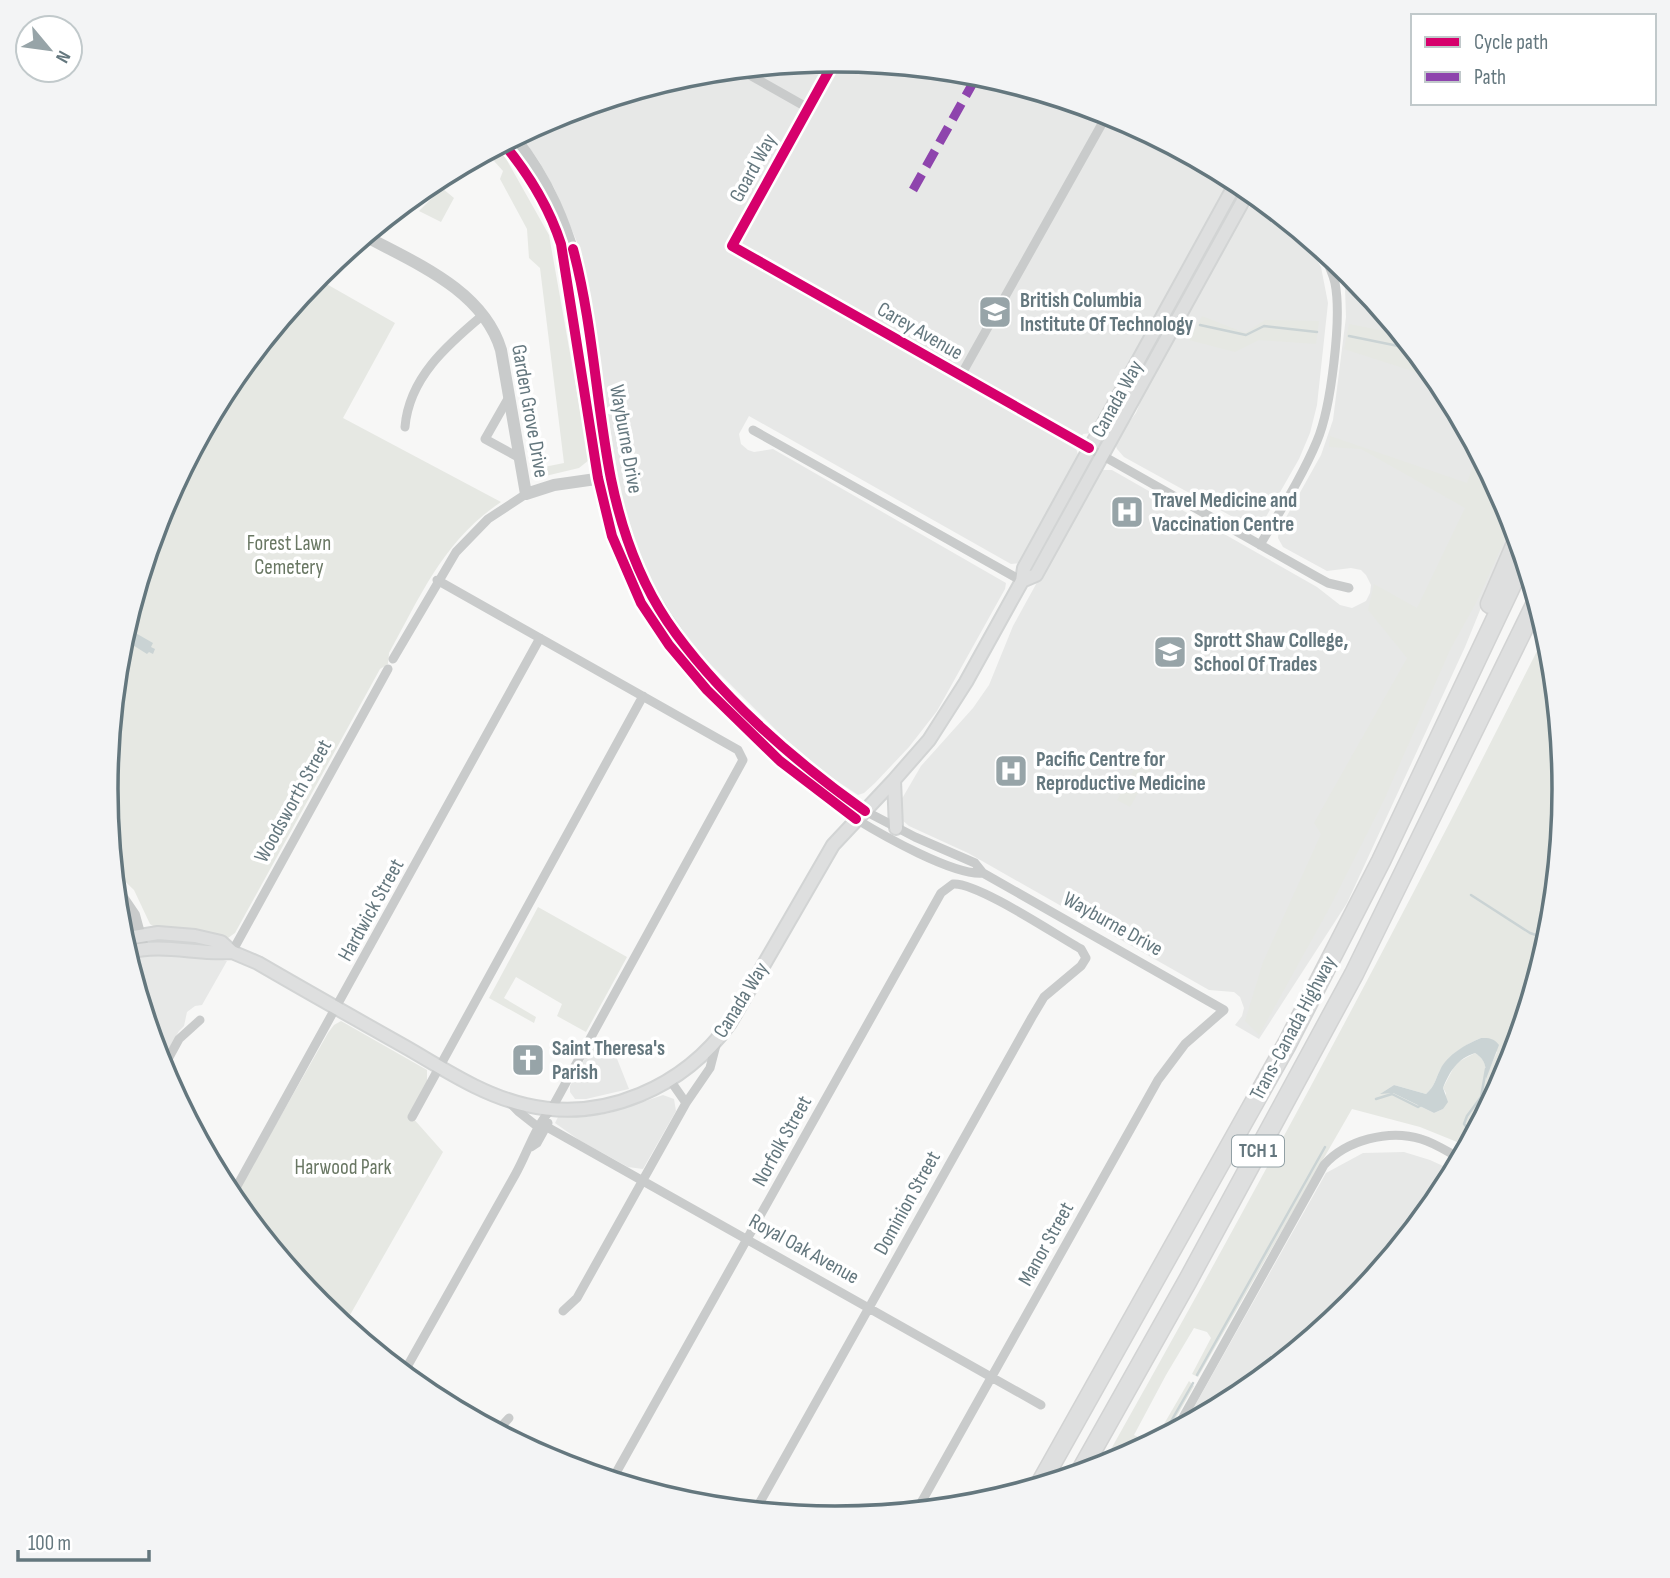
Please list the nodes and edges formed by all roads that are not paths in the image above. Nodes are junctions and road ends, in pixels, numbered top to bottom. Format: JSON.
{"nodes":[{"id":1,"x":753,"y":77,"type":"edge"},
{"id":2,"x":1102,"y":123,"type":"edge"},
{"id":3,"x":519,"y":146,"type":"edge"},
{"id":4,"x":509,"y":151,"type":"edge"},
{"id":5,"x":1231,"y":192,"type":"edge"},
{"id":6,"x":1244,"y":200,"type":"edge"},
{"id":7,"x":373,"y":241,"type":"edge"},
{"id":8,"x":732,"y":246,"type":"joint"},
{"id":9,"x":570,"y":259,"type":"junction"},
{"id":10,"x":1330,"y":271,"type":"edge"},
{"id":11,"x":483,"y":314,"type":"junction"},
{"id":12,"x":960,"y":377,"type":"junction"},
{"id":13,"x":509,"y":397,"type":"junction"},
{"id":14,"x":405,"y":427,"type":"dead end"},
{"id":15,"x":753,"y":430,"type":"dead end"},
{"id":16,"x":1089,"y":448,"type":"junction"},
{"id":17,"x":1102,"y":455,"type":"junction"},
{"id":18,"x":518,"y":457,"type":"junction"},
{"id":19,"x":604,"y":478,"type":"junction"},
{"id":20,"x":526,"y":494,"type":"junction"},
{"id":21,"x":1260,"y":545,"type":"junction"},
{"id":22,"x":1512,"y":552,"type":"edge"},
{"id":23,"x":1518,"y":571,"type":"edge"},
{"id":24,"x":437,"y":580,"type":"junction"},
{"id":25,"x":1022,"y":581,"type":"junction"},
{"id":26,"x":1349,"y":588,"type":"dead end"},
{"id":27,"x":1530,"y":614,"type":"edge"},
{"id":28,"x":540,"y":638,"type":"junction"},
{"id":29,"x":393,"y":659,"type":"dead end"},
{"id":30,"x":388,"y":669,"type":"dead end"},
{"id":31,"x":643,"y":696,"type":"junction"},
{"id":32,"x":1445,"y":725,"type":"junction"},
{"id":33,"x":894,"y":780,"type":"junction"},
{"id":34,"x":860,"y":815,"type":"junction"},
{"id":35,"x":896,"y":828,"type":"junction"},
{"id":36,"x":983,"y":873,"type":"junction"},
{"id":37,"x":941,"y":893,"type":"joint"},
{"id":38,"x":128,"y":906,"type":"edge"},
{"id":39,"x":135,"y":941,"type":"edge"},
{"id":40,"x":142,"y":942,"type":"junction"},
{"id":41,"x":136,"y":946,"type":"edge"},
{"id":42,"x":232,"y":952,"type":"junction"},
{"id":43,"x":337,"y":1008,"type":"junction"},
{"id":44,"x":1224,"y":1010,"type":"joint"},
{"id":45,"x":200,"y":1020,"type":"dead end"},
{"id":46,"x":718,"y":1040,"type":"junction"},
{"id":47,"x":170,"y":1057,"type":"edge"},
{"id":48,"x":440,"y":1066,"type":"junction"},
{"id":49,"x":670,"y":1080,"type":"junction"},
{"id":50,"x":507,"y":1099,"type":"junction"},
{"id":51,"x":685,"y":1104,"type":"junction"},
{"id":52,"x":552,"y":1108,"type":"junction"},
{"id":53,"x":412,"y":1117,"type":"dead end"},
{"id":54,"x":542,"y":1127,"type":"junction"},
{"id":55,"x":1452,"y":1154,"type":"edge"},
{"id":56,"x":643,"y":1180,"type":"junction"},
{"id":57,"x":238,"y":1185,"type":"edge"},
{"id":58,"x":747,"y":1239,"type":"junction"},
{"id":59,"x":869,"y":1308,"type":"junction"},
{"id":60,"x":563,"y":1311,"type":"dead end"},
{"id":61,"x":408,"y":1365,"type":"edge"},
{"id":62,"x":992,"y":1376,"type":"junction"},
{"id":63,"x":1041,"y":1405,"type":"dead end"},
{"id":64,"x":1184,"y":1415,"type":"edge"},
{"id":65,"x":509,"y":1418,"type":"dead end"},
{"id":66,"x":503,"y":1424,"type":"edge"},
{"id":67,"x":1087,"y":1460,"type":"edge"},
{"id":68,"x":617,"y":1472,"type":"edge"},
{"id":69,"x":1046,"y":1474,"type":"edge"},
{"id":70,"x":922,"y":1501,"type":"edge"},
{"id":71,"x":760,"y":1502,"type":"edge"}],
"edges":[{"from":1,"to":8,"type":"street","name":"Goard Way"},
{"from":2,"to":12,"type":"street"},
{"from":3,"to":9,"type":"street","name":"Wayburne Drive"},
{"from":4,"to":9,"type":"street","name":"Wayburne Drive"},
{"from":5,"to":16,"type":"main road","name":"Canada Way"},
{"from":6,"to":17,"type":"main road","name":"Canada Way"},
{"from":7,"to":11,"type":"street","name":"Garden Grove Drive"},
{"from":8,"to":12,"type":"street","name":"Carey Avenue"},
{"from":9,"to":19,"type":"street","name":"Wayburne Drive"},
{"from":10,"to":21,"type":"street"},
{"from":11,"to":13,"type":"street","name":"Garden Grove Drive"},
{"from":11,"to":14,"type":"street"},
{"from":12,"to":16,"type":"street","name":"Carey Avenue"},
{"from":13,"to":18,"type":"street","name":"Garden Grove Drive"},
{"from":13,"to":18,"type":"street"},
{"from":15,"to":25,"type":"street"},
{"from":16,"to":17,"type":"street","name":"Carey Avenue"},
{"from":16,"to":25,"type":"main road","name":"Canada Way"},
{"from":17,"to":21,"type":"street","name":"Carey Avenue"},
{"from":17,"to":25,"type":"main road","name":"Canada Way"},
{"from":18,"to":20,"type":"street","name":"Garden Grove Drive"},
{"from":19,"to":20,"type":"street"},
{"from":19,"to":34,"type":"street","name":"Wayburne Drive"},
{"from":20,"to":24,"type":"street"},
{"from":21,"to":26,"type":"street","name":"Carey Avenue"},
{"from":22,"to":32,"type":"highway"},
{"from":23,"to":32,"type":"highway","name":"Trans-Canada Highway","number":"TCH 1"},
{"from":24,"to":28,"type":"street"},
{"from":24,"to":29,"type":"street"},
{"from":25,"to":33,"type":"main road","name":"Canada Way"},
{"from":27,"to":67,"type":"highway","name":"Trans-Canada Highway","number":"TCH 1"},
{"from":28,"to":31,"type":"street"},
{"from":28,"to":43,"type":"street","name":"Hardwick Street"},
{"from":30,"to":42,"type":"street","name":"Woodsworth Street"},
{"from":31,"to":48,"type":"street"},
{"from":31,"to":52,"type":"street"},
{"from":32,"to":69,"type":"highway","name":"Trans-Canada Highway","number":"TCH 1"},
{"from":33,"to":34,"type":"main road","name":"Canada Way"},
{"from":33,"to":35,"type":"main road"},
{"from":34,"to":35,"type":"street","name":"Wayburne Drive"},
{"from":34,"to":36,"type":"street","name":"Wayburne Drive"},
{"from":34,"to":46,"type":"main road","name":"Canada Way"},
{"from":35,"to":36,"type":"street","name":"Wayburne Drive"},
{"from":36,"to":44,"type":"street","name":"Wayburne Drive"},
{"from":37,"to":58,"type":"street","name":"Norfolk Street"},
{"from":37,"to":59,"type":"street","name":"Dominion Street"},
{"from":38,"to":40,"type":"street"},
{"from":39,"to":40,"type":"main road","name":"Canada Way"},
{"from":40,"to":41,"type":"main road","name":"Canada Way"},
{"from":40,"to":42,"type":"main road","name":"Canada Way"},
{"from":42,"to":43,"type":"main road","name":"Canada Way"},
{"from":43,"to":48,"type":"main road","name":"Canada Way"},
{"from":43,"to":57,"type":"street","name":"Hardwick Street"},
{"from":44,"to":62,"type":"street","name":"Manor Street"},
{"from":45,"to":47,"type":"street"},
{"from":46,"to":49,"type":"main road","name":"Canada Way"},
{"from":46,"to":51,"type":"street"},
{"from":48,"to":50,"type":"main road","name":"Canada Way"},
{"from":48,"to":53,"type":"street"},
{"from":49,"to":51,"type":"street"},
{"from":49,"to":52,"type":"main road","name":"Canada Way"},
{"from":50,"to":52,"type":"main road","name":"Canada Way"},
{"from":50,"to":54,"type":"street","name":"Royal Oak Avenue"},
{"from":51,"to":56,"type":"street"},
{"from":52,"to":54,"type":"street"},
{"from":54,"to":56,"type":"street","name":"Royal Oak Avenue"},
{"from":54,"to":61,"type":"street"},
{"from":55,"to":64,"type":"street"},
{"from":56,"to":58,"type":"street","name":"Royal Oak Avenue"},
{"from":56,"to":60,"type":"street"},
{"from":58,"to":59,"type":"street","name":"Royal Oak Avenue"},
{"from":58,"to":68,"type":"street","name":"Norfolk Street"},
{"from":59,"to":62,"type":"street","name":"Royal Oak Avenue"},
{"from":59,"to":71,"type":"street","name":"Dominion Street"},
{"from":62,"to":63,"type":"street","name":"Royal Oak Avenue"},
{"from":62,"to":70,"type":"street","name":"Manor Street"},
{"from":65,"to":66,"type":"street"}]}
